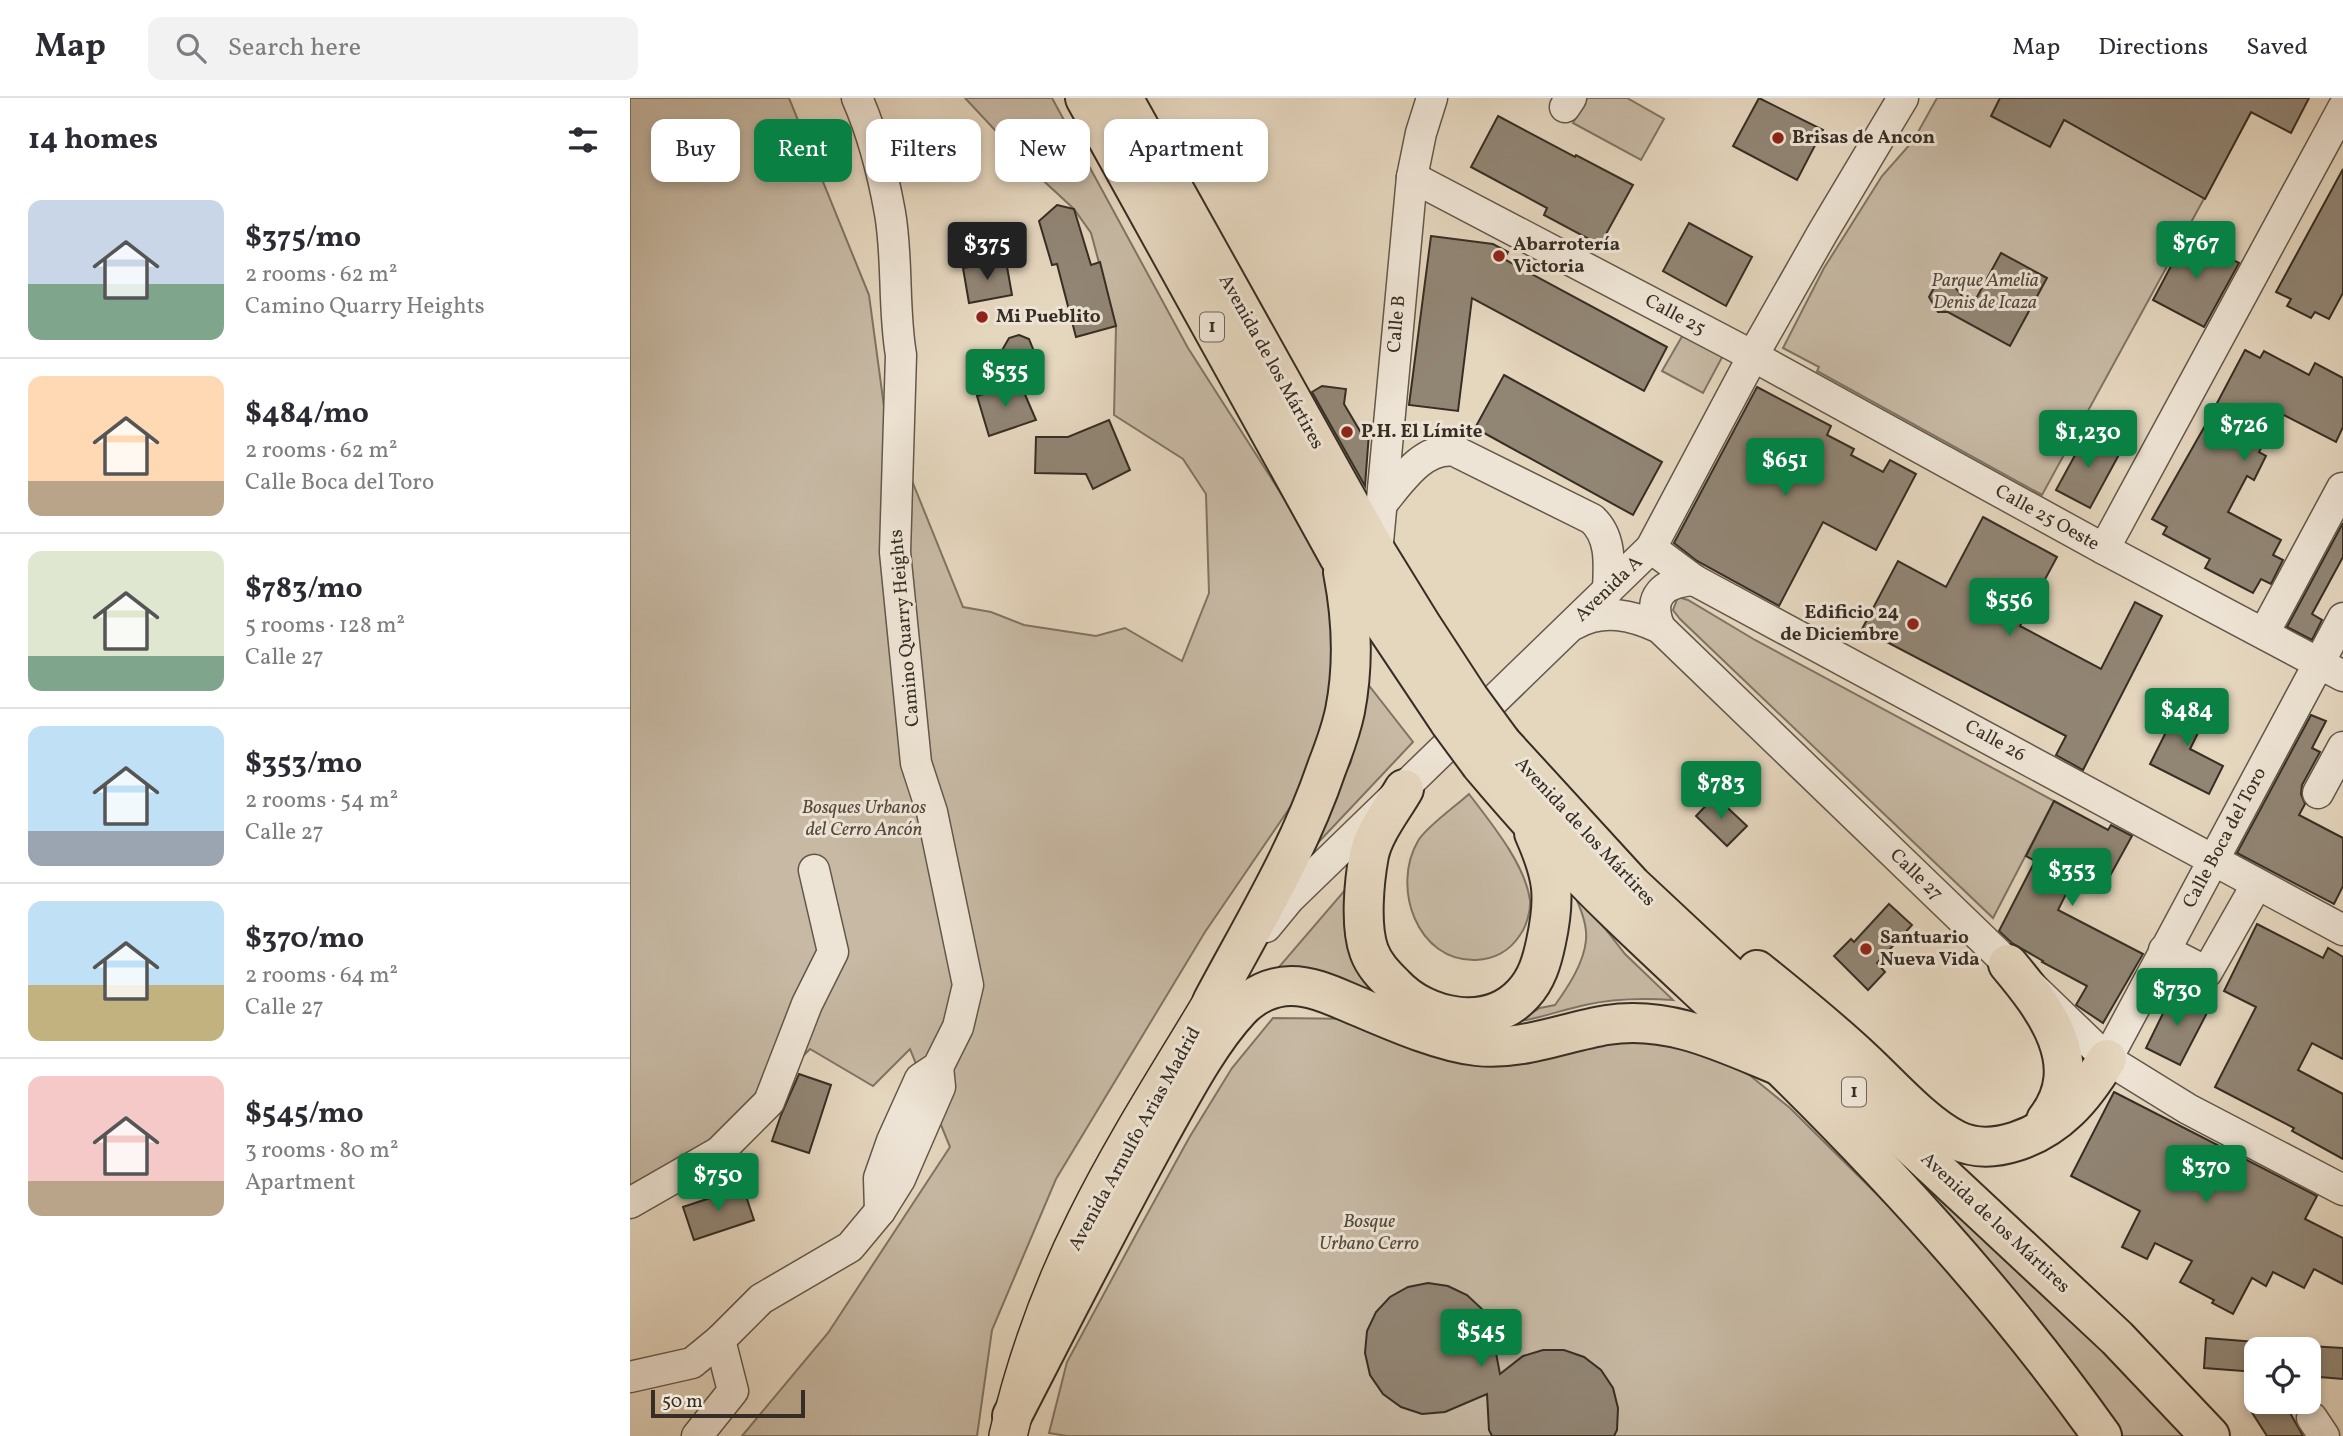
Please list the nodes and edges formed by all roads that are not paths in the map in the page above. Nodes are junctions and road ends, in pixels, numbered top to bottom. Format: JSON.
{"nodes":[{"id":1,"x":857,"y":98,"type":"edge"},
{"id":2,"x":1085,"y":98,"type":"edge"},
{"id":3,"x":1123,"y":98,"type":"edge"},
{"id":4,"x":1432,"y":98,"type":"edge"},
{"id":5,"x":1903,"y":98,"type":"edge"},
{"id":6,"x":2343,"y":108,"type":"edge"},
{"id":7,"x":1412,"y":177,"type":"junction"},
{"id":8,"x":1753,"y":356,"type":"junction"},
{"id":9,"x":2342,"y":488,"type":"edge"},
{"id":10,"x":1380,"y":506,"type":"junction"},
{"id":11,"x":1651,"y":548,"type":"junction"},
{"id":12,"x":2104,"y":549,"type":"junction"},
{"id":13,"x":1377,"y":552,"type":"junction"},
{"id":14,"x":1339,"y":557,"type":"junction"},
{"id":15,"x":1694,"y":580,"type":"junction"},
{"id":16,"x":1608,"y":590,"type":"junction"},
{"id":17,"x":2343,"y":618,"type":"edge"},
{"id":18,"x":1569,"y":627,"type":"junction"},
{"id":19,"x":1660,"y":628,"type":"junction"},
{"id":20,"x":2264,"y":633,"type":"junction"},
{"id":21,"x":2331,"y":669,"type":"edge"},
{"id":22,"x":1460,"y":710,"type":"junction"},
{"id":23,"x":2343,"y":747,"type":"edge"},
{"id":24,"x":1491,"y":754,"type":"junction"},
{"id":25,"x":1404,"y":789,"type":"junction"},
{"id":26,"x":2318,"y":793,"type":"dead end"},
{"id":27,"x":1529,"y":822,"type":"junction"},
{"id":28,"x":2213,"y":860,"type":"junction"},
{"id":29,"x":814,"y":870,"type":"dead end"},
{"id":30,"x":2257,"y":884,"type":"junction"},
{"id":31,"x":1632,"y":885,"type":"junction"},
{"id":32,"x":2343,"y":930,"type":"edge"},
{"id":33,"x":2164,"y":950,"type":"junction"},
{"id":34,"x":2008,"y":964,"type":"junction"},
{"id":35,"x":1212,"y":1002,"type":"junction"},
{"id":36,"x":2107,"y":1059,"type":"junction"},
{"id":37,"x":1780,"y":1066,"type":"junction"},
{"id":38,"x":2030,"y":1135,"type":"junction"},
{"id":39,"x":2343,"y":1190,"type":"edge"},
{"id":40,"x":630,"y":1203,"type":"edge"},
{"id":41,"x":720,"y":1340,"type":"junction"},
{"id":42,"x":630,"y":1377,"type":"edge"},
{"id":43,"x":1010,"y":1426,"type":"edge"},
{"id":44,"x":697,"y":1436,"type":"edge"},
{"id":45,"x":2102,"y":1436,"type":"edge"},
{"id":46,"x":2210,"y":1436,"type":"edge"}],
"edges":[{"from":1,"to":41,"type":"street","name":"Camino Quarry Heights"},
{"from":2,"to":14,"type":"highway","name":"Avenida de los Mártires","number":"1"},
{"from":3,"to":13,"type":"highway","name":"Avenida de los Mártires","number":"1"},
{"from":4,"to":7,"type":"street","name":"Calle B"},
{"from":5,"to":8,"type":"street","name":"Avenida A"},
{"from":6,"to":12,"type":"street"},
{"from":7,"to":8,"type":"street","name":"Calle 25"},
{"from":7,"to":10,"type":"street","name":"Calle B"},
{"from":8,"to":11,"type":"street","name":"Avenida A"},
{"from":8,"to":12,"type":"street","name":"Calle 25 Oeste"},
{"from":9,"to":20,"type":"street"},
{"from":10,"to":13,"type":"street","name":"Calle B"},
{"from":10,"to":16,"type":"street"},
{"from":11,"to":15,"type":"street","name":"Calle 26"},
{"from":11,"to":16,"type":"street","name":"Avenida A"},
{"from":12,"to":20,"type":"street","name":"Calle 25 Oeste"},
{"from":13,"to":22,"type":"highway","name":"Avenida de los Mártires","number":"1"},
{"from":14,"to":22,"type":"highway","name":"Avenida de los Mártires","number":"1"},
{"from":14,"to":35,"type":"highway"},
{"from":15,"to":19,"type":"street"},
{"from":15,"to":28,"type":"street","name":"Calle 26"},
{"from":16,"to":18,"type":"street","name":"Avenida A"},
{"from":17,"to":21,"type":"street","name":"Calle Boca del Toro"},
{"from":18,"to":19,"type":"street","name":"Calle 27"},
{"from":18,"to":25,"type":"street","name":"Avenida A"},
{"from":19,"to":34,"type":"street","name":"Calle 27"},
{"from":20,"to":21,"type":"street","name":"Calle 25 Oeste"},
{"from":21,"to":28,"type":"street","name":"Calle Boca del Toro"},
{"from":22,"to":24,"type":"highway","name":"Avenida de los Mártires","number":"1","bridge":true},
{"from":23,"to":26,"type":"street"},
{"from":24,"to":27,"type":"highway","name":"Avenida de los Mártires","number":"1"},
{"from":24,"to":31,"type":"highway","name":"Avenida de los Mártires","number":"1"},
{"from":25,"to":27,"type":"highway"},
{"from":25,"to":35,"type":"street","name":"Avenida A"},
{"from":27,"to":37,"type":"highway","name":"Avenida de los Mártires","number":"1"},
{"from":28,"to":30,"type":"street","name":"Calle 26"},
{"from":28,"to":33,"type":"street","name":"Calle Boca del Toro"},
{"from":29,"to":40,"type":"street"},
{"from":30,"to":32,"type":"street","name":"Calle 26"},
{"from":30,"to":33,"type":"street"},
{"from":31,"to":38,"type":"highway"},
{"from":31,"to":46,"type":"highway","name":"Avenida de los Mártires","number":"1"},
{"from":33,"to":36,"type":"street","name":"Calle Boca del Toro"},
{"from":34,"to":36,"type":"street","name":"Calle 27"},
{"from":34,"to":38,"type":"highway"},
{"from":35,"to":43,"type":"main road","name":"Avenida Arnulfo Arias Madrid"},
{"from":36,"to":38,"type":"highway"},
{"from":36,"to":39,"type":"street","name":"Calle 27"},
{"from":37,"to":43,"type":"highway"},
{"from":37,"to":45,"type":"highway","name":"Avenida de los Mártires","number":"1"},
{"from":41,"to":42,"type":"street","name":"Camino Quarry Heights"},
{"from":41,"to":44,"type":"street"}]}
